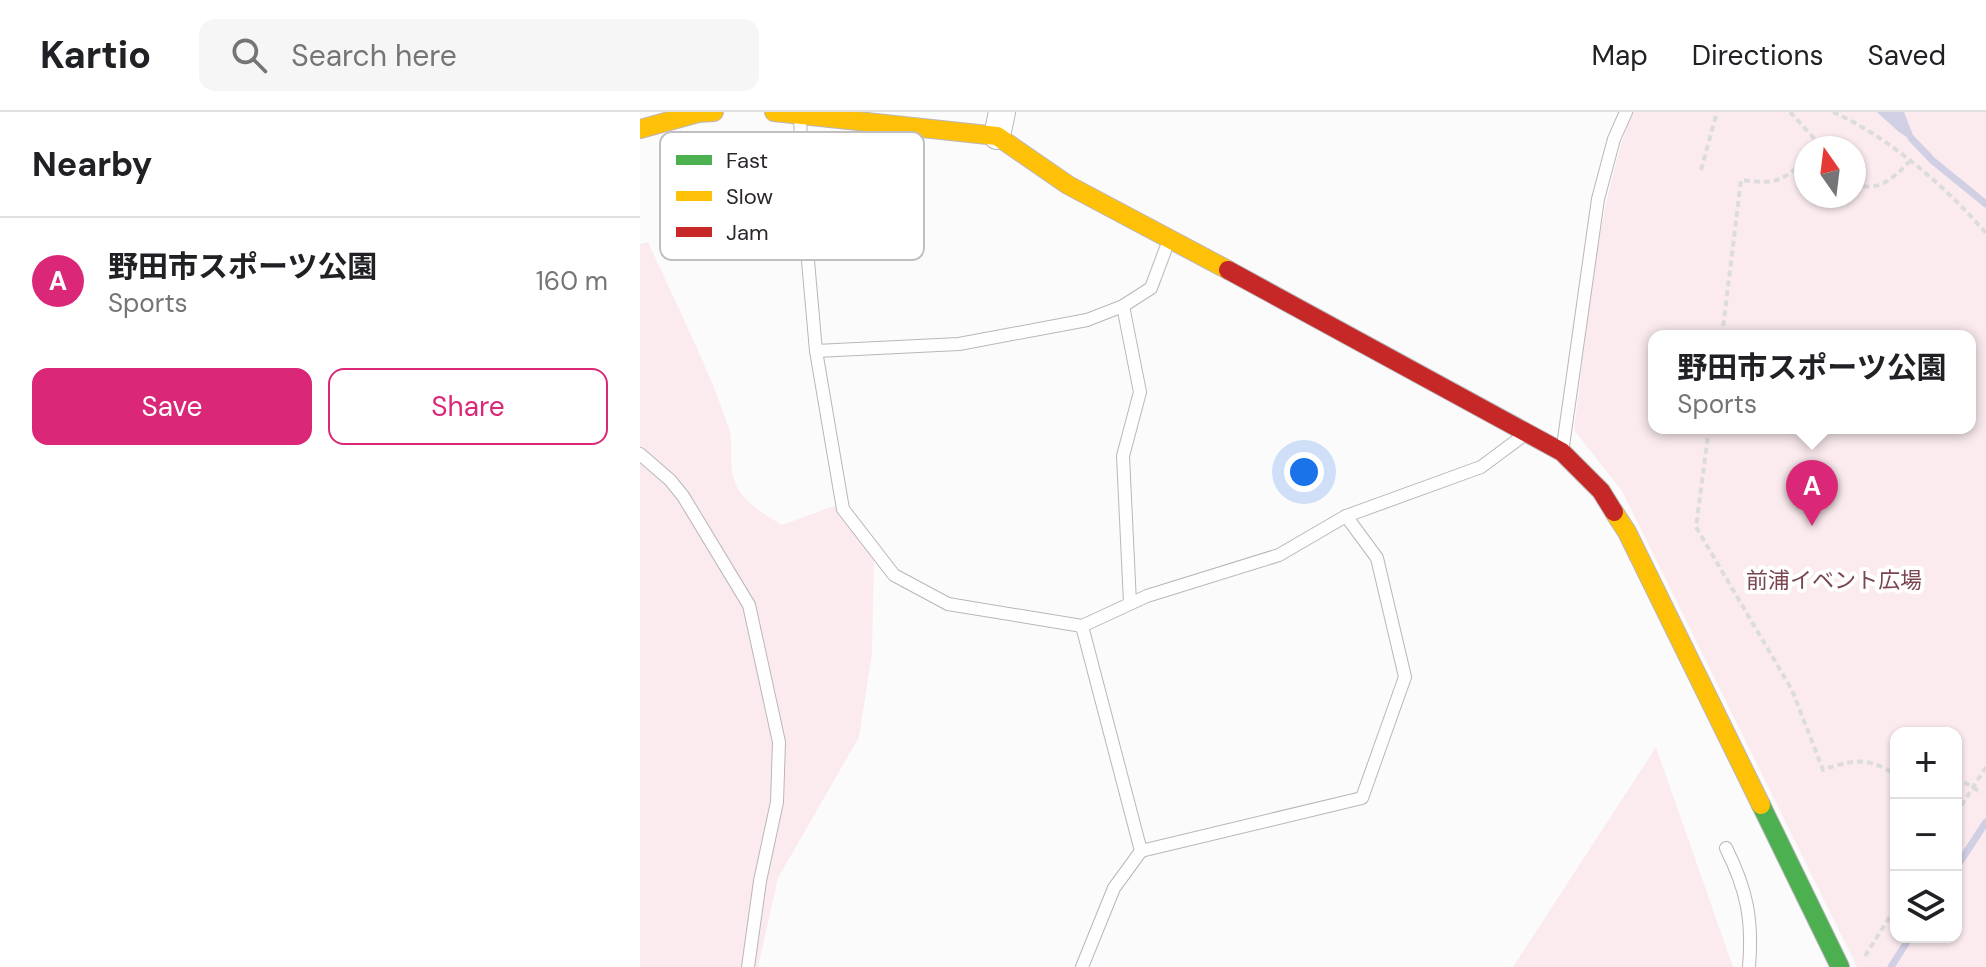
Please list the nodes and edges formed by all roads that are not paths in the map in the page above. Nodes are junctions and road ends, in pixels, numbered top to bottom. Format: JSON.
{"nodes":[{"id":1,"x":714,"y":112,"type":"edge"},
{"id":2,"x":774,"y":112,"type":"edge"},
{"id":3,"x":1626,"y":112,"type":"edge"},
{"id":4,"x":800,"y":113,"type":"edge"},
{"id":5,"x":999,"y":124,"type":"edge"},
{"id":6,"x":640,"y":129,"type":"edge"},
{"id":7,"x":1170,"y":237,"type":"junction"},
{"id":8,"x":808,"y":260,"type":"edge"},
{"id":9,"x":1123,"y":306,"type":"junction"},
{"id":10,"x":816,"y":351,"type":"junction"},
{"id":11,"x":1527,"y":433,"type":"junction"},
{"id":12,"x":1562,"y":452,"type":"junction"},
{"id":13,"x":640,"y":454,"type":"edge"},
{"id":14,"x":1346,"y":516,"type":"junction"},
{"id":15,"x":1130,"y":603,"type":"junction"},
{"id":16,"x":1082,"y":626,"type":"junction"},
{"id":17,"x":1726,"y":848,"type":"dead end"},
{"id":18,"x":1141,"y":851,"type":"junction"},
{"id":19,"x":748,"y":967,"type":"edge"},
{"id":20,"x":1082,"y":967,"type":"edge"},
{"id":21,"x":1749,"y":967,"type":"edge"},
{"id":22,"x":1840,"y":967,"type":"edge"}],
"edges":[{"from":1,"to":6,"type":"street"},
{"from":2,"to":4,"type":"street"},
{"from":3,"to":12,"type":"lane"},
{"from":4,"to":5,"type":"street"},
{"from":5,"to":7,"type":"street"},
{"from":7,"to":9,"type":"lane"},
{"from":7,"to":11,"type":"street"},
{"from":8,"to":10,"type":"lane"},
{"from":9,"to":10,"type":"lane"},
{"from":9,"to":15,"type":"lane"},
{"from":10,"to":16,"type":"lane"},
{"from":11,"to":12,"type":"street"},
{"from":11,"to":14,"type":"lane"},
{"from":12,"to":22,"type":"street"},
{"from":13,"to":19,"type":"lane"},
{"from":14,"to":15,"type":"lane"},
{"from":14,"to":18,"type":"lane"},
{"from":15,"to":16,"type":"lane"},
{"from":16,"to":18,"type":"lane"},
{"from":17,"to":21,"type":"lane"},
{"from":18,"to":20,"type":"lane"}]}
